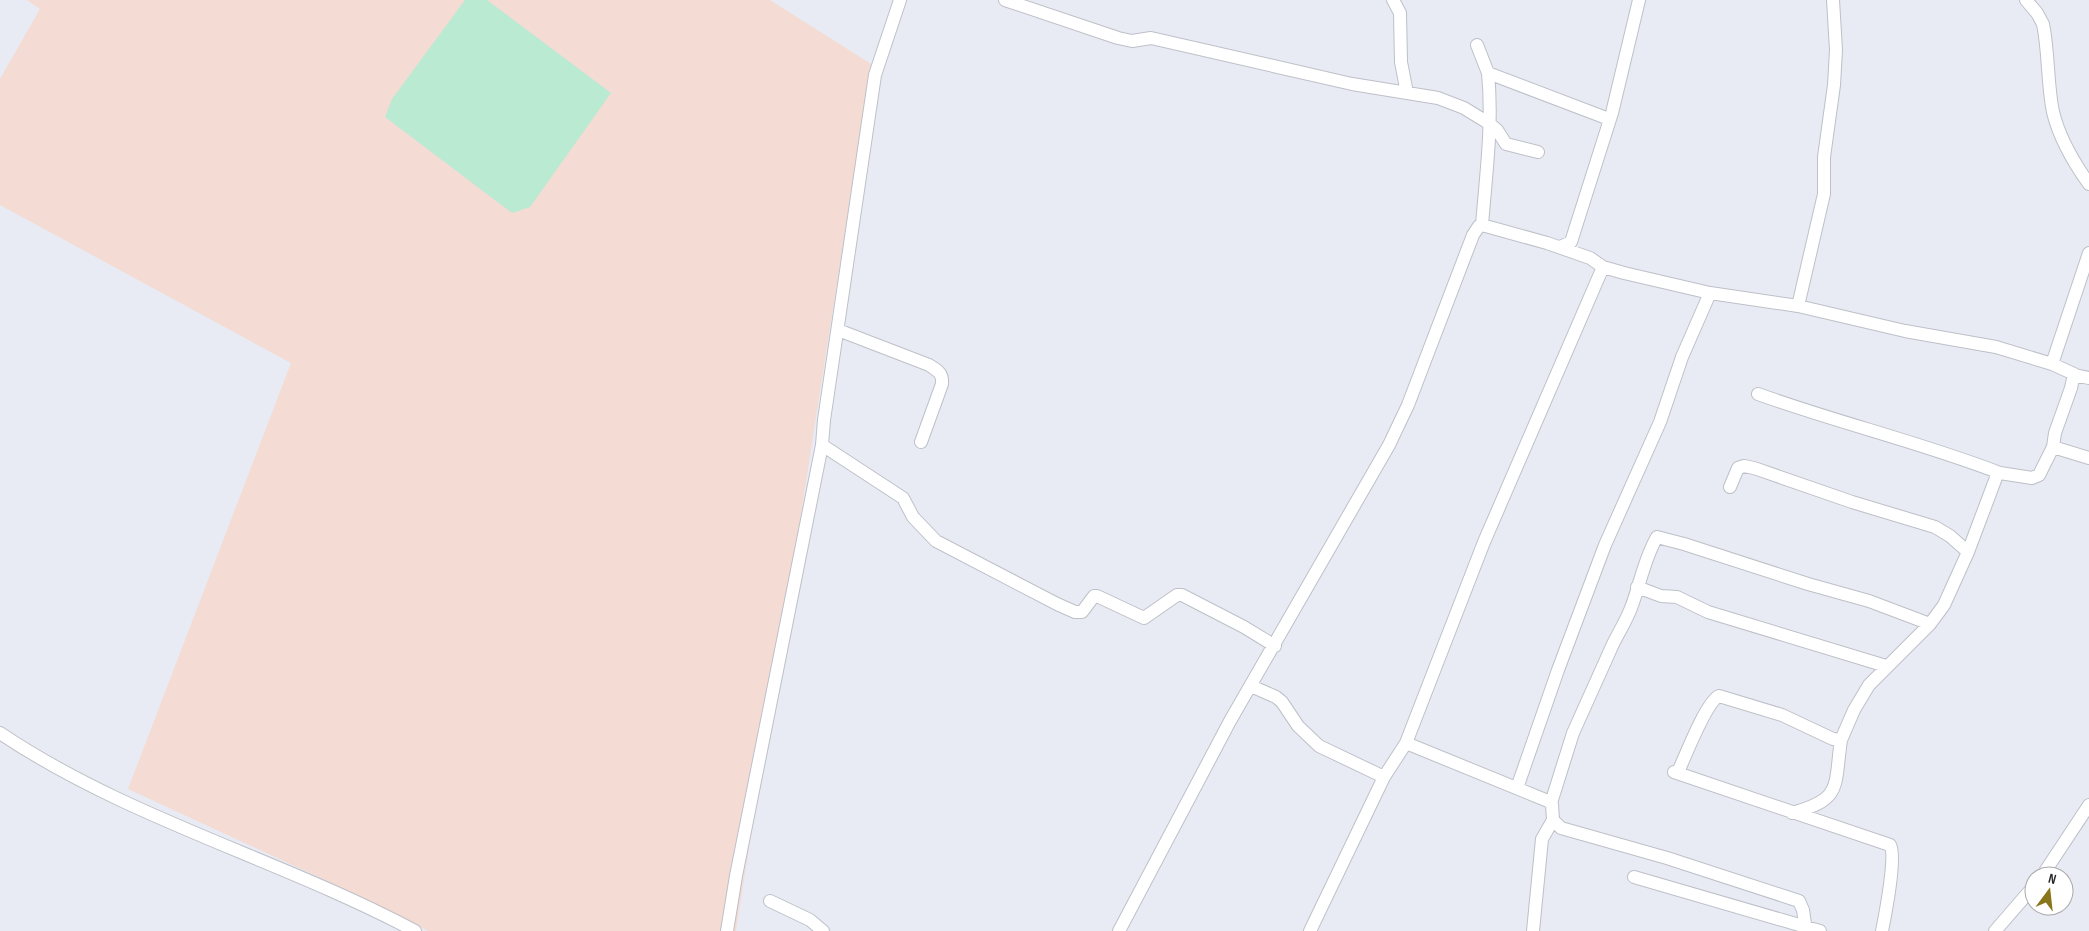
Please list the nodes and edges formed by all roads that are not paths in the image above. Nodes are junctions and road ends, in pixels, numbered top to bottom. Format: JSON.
{"nodes":[{"id":1,"x":900,"y":0,"type":"edge"},
{"id":2,"x":1005,"y":0,"type":"edge"},
{"id":3,"x":1393,"y":0,"type":"edge"},
{"id":4,"x":1639,"y":0,"type":"edge"},
{"id":5,"x":1834,"y":0,"type":"edge"},
{"id":6,"x":2026,"y":0,"type":"edge"},
{"id":7,"x":1477,"y":45,"type":"dead end"},
{"id":8,"x":1488,"y":73,"type":"junction"},
{"id":9,"x":1407,"y":94,"type":"junction"},
{"id":10,"x":1609,"y":119,"type":"junction"},
{"id":11,"x":1490,"y":124,"type":"junction"},
{"id":12,"x":1538,"y":152,"type":"dead end"},
{"id":13,"x":2089,"y":184,"type":"edge"},
{"id":14,"x":1482,"y":225,"type":"junction"},
{"id":15,"x":1560,"y":247,"type":"junction"},
{"id":16,"x":2089,"y":253,"type":"edge"},
{"id":17,"x":1602,"y":267,"type":"junction"},
{"id":18,"x":1710,"y":293,"type":"junction"},
{"id":19,"x":1798,"y":306,"type":"junction"},
{"id":20,"x":838,"y":330,"type":"junction"},
{"id":21,"x":2052,"y":364,"type":"junction"},
{"id":22,"x":2074,"y":375,"type":"junction"},
{"id":23,"x":2089,"y":378,"type":"edge"},
{"id":24,"x":1758,"y":394,"type":"dead end"},
{"id":25,"x":921,"y":442,"type":"dead end"},
{"id":26,"x":822,"y":445,"type":"junction"},
{"id":27,"x":2053,"y":447,"type":"junction"},
{"id":28,"x":2089,"y":458,"type":"edge"},
{"id":29,"x":2000,"y":473,"type":"junction"},
{"id":30,"x":1730,"y":487,"type":"dead end"},
{"id":31,"x":1968,"y":552,"type":"junction"},
{"id":32,"x":1637,"y":586,"type":"junction"},
{"id":33,"x":1930,"y":624,"type":"junction"},
{"id":34,"x":1275,"y":646,"type":"junction"},
{"id":35,"x":1886,"y":666,"type":"junction"},
{"id":36,"x":1251,"y":686,"type":"junction"},
{"id":37,"x":0,"y":733,"type":"edge"},
{"id":38,"x":1841,"y":740,"type":"junction"},
{"id":39,"x":1406,"y":743,"type":"junction"},
{"id":40,"x":1384,"y":777,"type":"junction"},
{"id":41,"x":1517,"y":788,"type":"junction"},
{"id":42,"x":1551,"y":803,"type":"junction"},
{"id":43,"x":2089,"y":805,"type":"edge"},
{"id":44,"x":1792,"y":813,"type":"junction"},
{"id":45,"x":1553,"y":820,"type":"junction"},
{"id":46,"x":2049,"y":866,"type":"edge"},
{"id":47,"x":1634,"y":877,"type":"dead end"},
{"id":48,"x":2024,"y":898,"type":"edge"},
{"id":49,"x":770,"y":901,"type":"dead end"},
{"id":50,"x":1806,"y":929,"type":"edge"},
{"id":51,"x":415,"y":931,"type":"edge"},
{"id":52,"x":727,"y":931,"type":"edge"},
{"id":53,"x":823,"y":931,"type":"edge"},
{"id":54,"x":1119,"y":931,"type":"edge"},
{"id":55,"x":1310,"y":931,"type":"edge"},
{"id":56,"x":1532,"y":931,"type":"edge"},
{"id":57,"x":1820,"y":931,"type":"edge"},
{"id":58,"x":1882,"y":931,"type":"edge"},
{"id":59,"x":1995,"y":931,"type":"edge"}],
"edges":[{"from":1,"to":20,"type":"street"},
{"from":2,"to":9,"type":"street"},
{"from":3,"to":9,"type":"street"},
{"from":4,"to":10,"type":"street"},
{"from":5,"to":19,"type":"street"},
{"from":6,"to":13,"type":"street"},
{"from":7,"to":8,"type":"street"},
{"from":8,"to":10,"type":"street"},
{"from":8,"to":11,"type":"street"},
{"from":9,"to":11,"type":"street"},
{"from":10,"to":15,"type":"street"},
{"from":11,"to":12,"type":"street"},
{"from":11,"to":14,"type":"street"},
{"from":14,"to":15,"type":"street"},
{"from":14,"to":34,"type":"street"},
{"from":15,"to":17,"type":"street"},
{"from":16,"to":21,"type":"street"},
{"from":17,"to":18,"type":"street"},
{"from":17,"to":39,"type":"street"},
{"from":18,"to":19,"type":"street"},
{"from":18,"to":41,"type":"street"},
{"from":19,"to":21,"type":"street"},
{"from":20,"to":25,"type":"street"},
{"from":20,"to":26,"type":"street"},
{"from":21,"to":22,"type":"street"},
{"from":22,"to":23,"type":"street"},
{"from":22,"to":27,"type":"street"},
{"from":24,"to":29,"type":"street"},
{"from":26,"to":34,"type":"street"},
{"from":26,"to":52,"type":"street"},
{"from":27,"to":28,"type":"street"},
{"from":27,"to":29,"type":"street"},
{"from":29,"to":31,"type":"street"},
{"from":30,"to":31,"type":"street"},
{"from":31,"to":33,"type":"street"},
{"from":32,"to":33,"type":"street"},
{"from":32,"to":35,"type":"street"},
{"from":32,"to":42,"type":"street"},
{"from":33,"to":35,"type":"street"},
{"from":34,"to":36,"type":"street"},
{"from":35,"to":38,"type":"street"},
{"from":36,"to":40,"type":"street"},
{"from":36,"to":54,"type":"street"},
{"from":37,"to":51,"type":"street"},
{"from":38,"to":44,"type":"street"},
{"from":38,"to":44,"type":"street"},
{"from":39,"to":40,"type":"street"},
{"from":39,"to":41,"type":"street"},
{"from":40,"to":55,"type":"street"},
{"from":41,"to":42,"type":"street"},
{"from":42,"to":45,"type":"street"},
{"from":43,"to":46,"type":"street"},
{"from":44,"to":58,"type":"street"},
{"from":45,"to":50,"type":"street"},
{"from":45,"to":56,"type":"street"},
{"from":47,"to":50,"type":"street"},
{"from":48,"to":59,"type":"street"},
{"from":49,"to":53,"type":"street"},
{"from":50,"to":57,"type":"street"}]}
